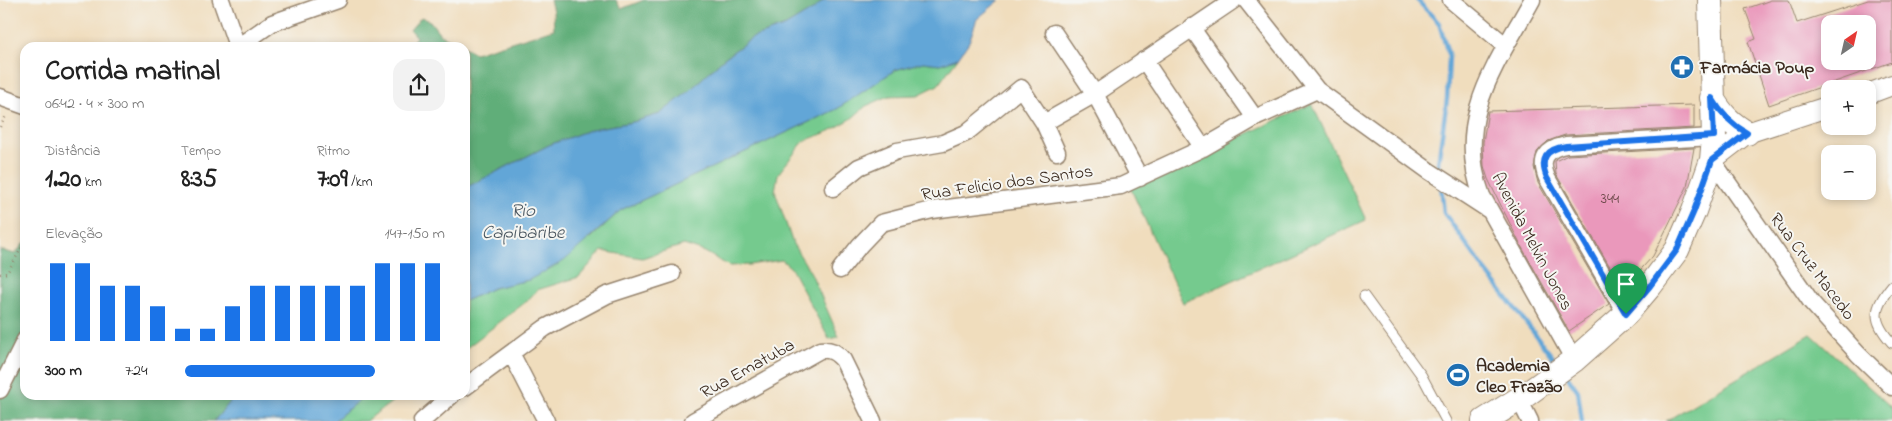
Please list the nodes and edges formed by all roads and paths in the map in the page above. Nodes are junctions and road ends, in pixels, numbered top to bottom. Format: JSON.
{"nodes":[{"id":1,"x":221,"y":0,"type":"edge"},
{"id":2,"x":338,"y":0,"type":"edge"},
{"id":3,"x":1234,"y":0,"type":"edge"},
{"id":4,"x":1246,"y":0,"type":"edge"},
{"id":5,"x":1451,"y":0,"type":"edge"},
{"id":6,"x":1532,"y":0,"type":"edge"},
{"id":7,"x":1710,"y":0,"type":"edge"},
{"id":8,"x":1191,"y":27,"type":"junction"},
{"id":9,"x":1054,"y":33,"type":"dead end"},
{"id":10,"x":235,"y":42,"type":"edge"},
{"id":11,"x":244,"y":42,"type":"edge"},
{"id":12,"x":1506,"y":45,"type":"junction"},
{"id":13,"x":1144,"y":60,"type":"junction"},
{"id":14,"x":1892,"y":84,"type":"edge"},
{"id":15,"x":1317,"y":90,"type":"junction"},
{"id":16,"x":1876,"y":91,"type":"edge"},
{"id":17,"x":1095,"y":94,"type":"junction"},
{"id":18,"x":0,"y":97,"type":"edge"},
{"id":19,"x":1712,"y":98,"type":"junction"},
{"id":20,"x":20,"y":104,"type":"edge"},
{"id":21,"x":1821,"y":109,"type":"edge"},
{"id":22,"x":1256,"y":118,"type":"junction"},
{"id":23,"x":1044,"y":123,"type":"junction"},
{"id":24,"x":1747,"y":133,"type":"junction"},
{"id":25,"x":1714,"y":136,"type":"junction"},
{"id":26,"x":1203,"y":148,"type":"junction"},
{"id":27,"x":1057,"y":152,"type":"dead end"},
{"id":28,"x":1712,"y":160,"type":"junction"},
{"id":29,"x":1140,"y":178,"type":"junction"},
{"id":30,"x":833,"y":188,"type":"dead end"},
{"id":31,"x":1489,"y":210,"type":"junction"},
{"id":32,"x":20,"y":251,"type":"edge"},
{"id":33,"x":840,"y":270,"type":"dead end"},
{"id":34,"x":0,"y":274,"type":"edge"},
{"id":35,"x":672,"y":274,"type":"dead end"},
{"id":36,"x":1892,"y":285,"type":"edge"},
{"id":37,"x":1364,"y":296,"type":"dead end"},
{"id":38,"x":1626,"y":314,"type":"junction"},
{"id":39,"x":1892,"y":342,"type":"edge"},
{"id":40,"x":20,"y":350,"type":"edge"},
{"id":41,"x":511,"y":353,"type":"junction"},
{"id":42,"x":1566,"y":366,"type":"junction"},
{"id":43,"x":470,"y":382,"type":"edge"},
{"id":44,"x":1892,"y":387,"type":"edge"},
{"id":45,"x":0,"y":390,"type":"edge"},
{"id":46,"x":1519,"y":399,"type":"junction"},
{"id":47,"x":446,"y":400,"type":"edge"},
{"id":48,"x":422,"y":421,"type":"edge"},
{"id":49,"x":546,"y":421,"type":"edge"},
{"id":50,"x":693,"y":421,"type":"edge"},
{"id":51,"x":873,"y":421,"type":"edge"},
{"id":52,"x":1446,"y":421,"type":"edge"},
{"id":53,"x":1484,"y":421,"type":"edge"},
{"id":54,"x":1530,"y":421,"type":"edge"}],
"edges":[{"from":1,"to":10,"type":"street"},
{"from":2,"to":11,"type":"street"},
{"from":3,"to":8,"type":"street"},
{"from":4,"to":15,"type":"street"},
{"from":5,"to":12,"type":"street"},
{"from":6,"to":12,"type":"street","name":"Avenida Melvin Jones"},
{"from":7,"to":19,"type":"main road"},
{"from":8,"to":13,"type":"street"},
{"from":8,"to":22,"type":"street"},
{"from":9,"to":17,"type":"street"},
{"from":12,"to":31,"type":"street","name":"Avenida Melvin Jones"},
{"from":13,"to":17,"type":"street"},
{"from":13,"to":26,"type":"street"},
{"from":14,"to":16,"type":"street"},
{"from":15,"to":22,"type":"street","name":"Rua Felicio dos Santos"},
{"from":15,"to":31,"type":"street"},
{"from":17,"to":23,"type":"street"},
{"from":17,"to":29,"type":"street"},
{"from":18,"to":20,"type":"street"},
{"from":19,"to":24,"type":"main road"},
{"from":19,"to":25,"type":"main road"},
{"from":21,"to":24,"type":"street"},
{"from":22,"to":26,"type":"street","name":"Rua Felicio dos Santos"},
{"from":23,"to":27,"type":"street","name":"Rua Felicio dos Santos"},
{"from":23,"to":30,"type":"street","name":"Rua Felicio dos Santos"},
{"from":24,"to":28,"type":"street"},
{"from":25,"to":28,"type":"main road"},
{"from":25,"to":38,"type":"street"},
{"from":26,"to":29,"type":"street","name":"Rua Felicio dos Santos"},
{"from":28,"to":38,"type":"main road"},
{"from":28,"to":44,"type":"street","name":"Rua Cruz Macedo"},
{"from":29,"to":33,"type":"street","name":"Rua Felicio dos Santos"},
{"from":31,"to":42,"type":"street","name":"Avenida Melvin Jones"},
{"from":32,"to":34,"type":"path"},
{"from":35,"to":41,"type":"street"},
{"from":36,"to":39,"type":"lane","name":"Rua Cruz Macedo"},
{"from":37,"to":52,"type":"lane"},
{"from":38,"to":42,"type":"main road"},
{"from":40,"to":45,"type":"street"},
{"from":41,"to":43,"type":"street"},
{"from":41,"to":49,"type":"street"},
{"from":42,"to":46,"type":"main road"},
{"from":46,"to":53,"type":"main road"},
{"from":46,"to":54,"type":"street"},
{"from":47,"to":48,"type":"street"},
{"from":50,"to":51,"type":"street","name":"Rua Ematuba"}]}
